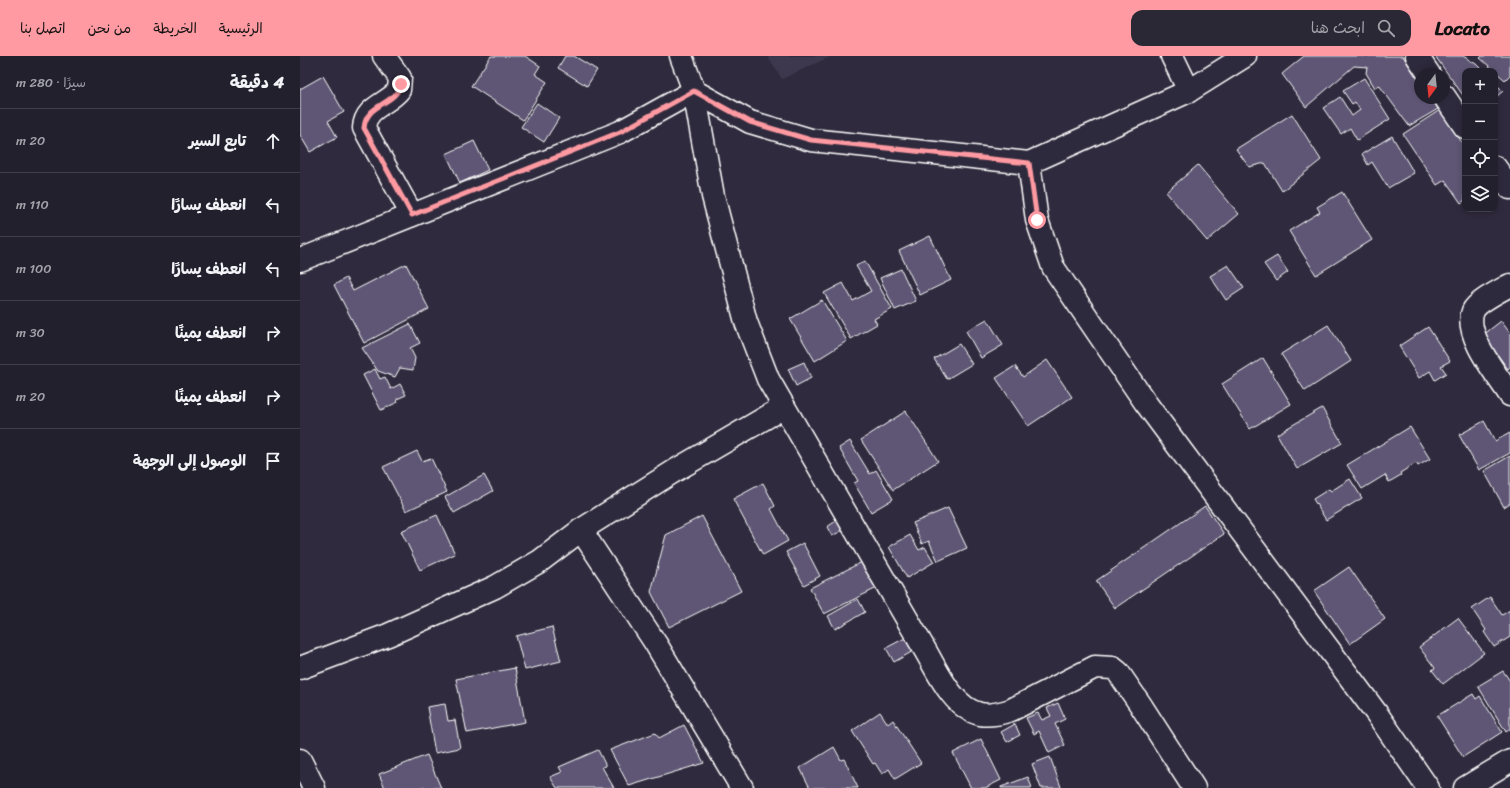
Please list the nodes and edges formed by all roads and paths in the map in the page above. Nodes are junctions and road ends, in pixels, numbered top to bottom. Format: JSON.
{"nodes":[{"id":1,"x":384,"y":56,"type":"edge"},
{"id":2,"x":681,"y":56,"type":"edge"},
{"id":3,"x":1172,"y":56,"type":"edge"},
{"id":4,"x":1245,"y":56,"type":"edge"},
{"id":5,"x":1417,"y":56,"type":"edge"},
{"id":6,"x":1425,"y":68,"type":"edge"},
{"id":7,"x":694,"y":91,"type":"junction"},
{"id":8,"x":1189,"y":91,"type":"junction"},
{"id":9,"x":1449,"y":104,"type":"edge"},
{"id":10,"x":1462,"y":123,"type":"edge"},
{"id":11,"x":1029,"y":163,"type":"junction"},
{"id":12,"x":1498,"y":171,"type":"edge"},
{"id":13,"x":1510,"y":188,"type":"edge"},
{"id":14,"x":412,"y":215,"type":"junction"},
{"id":15,"x":300,"y":260,"type":"edge"},
{"id":16,"x":1510,"y":285,"type":"edge"},
{"id":17,"x":1510,"y":395,"type":"edge"},
{"id":18,"x":784,"y":407,"type":"junction"},
{"id":19,"x":581,"y":530,"type":"junction"},
{"id":20,"x":300,"y":668,"type":"edge"},
{"id":21,"x":300,"y":760,"type":"edge"},
{"id":22,"x":1510,"y":762,"type":"edge"},
{"id":23,"x":314,"y":788,"type":"edge"},
{"id":24,"x":742,"y":788,"type":"edge"},
{"id":25,"x":1194,"y":788,"type":"edge"},
{"id":26,"x":1428,"y":788,"type":"edge"},
{"id":27,"x":1466,"y":788,"type":"edge"}],
"edges":[{"from":1,"to":14,"type":"street"},
{"from":2,"to":7,"type":"street"},
{"from":3,"to":8,"type":"street"},
{"from":4,"to":8,"type":"street"},
{"from":5,"to":6,"type":"street"},
{"from":7,"to":11,"type":"street"},
{"from":7,"to":14,"type":"street"},
{"from":7,"to":18,"type":"street"},
{"from":8,"to":11,"type":"street"},
{"from":9,"to":10,"type":"street"},
{"from":11,"to":26,"type":"street"},
{"from":12,"to":13,"type":"street"},
{"from":14,"to":15,"type":"street"},
{"from":16,"to":17,"type":"street"},
{"from":18,"to":19,"type":"street"},
{"from":18,"to":25,"type":"street"},
{"from":19,"to":20,"type":"street"},
{"from":19,"to":24,"type":"street"},
{"from":21,"to":23,"type":"street"},
{"from":22,"to":27,"type":"street"}]}
